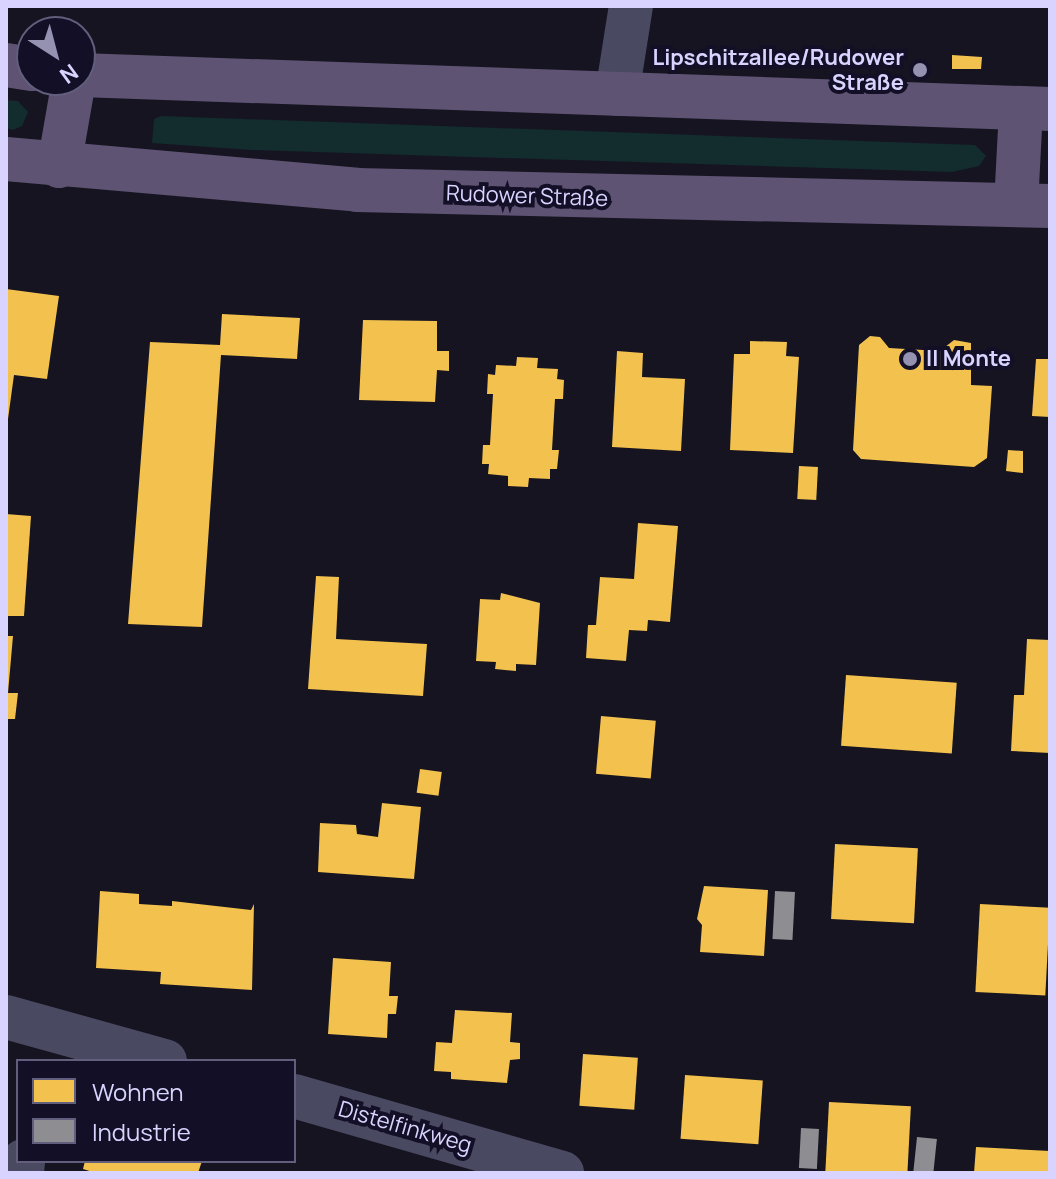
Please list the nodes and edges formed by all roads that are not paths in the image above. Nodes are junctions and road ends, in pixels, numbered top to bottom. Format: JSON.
{"nodes":[{"id":1,"x":631,"y":6,"type":"edge"},
{"id":2,"x":96,"y":76,"type":"edge"},
{"id":3,"x":617,"y":94,"type":"junction"},
{"id":4,"x":71,"y":96,"type":"edge"},
{"id":5,"x":1035,"y":108,"type":"edge"},
{"id":6,"x":6,"y":159,"type":"edge"},
{"id":7,"x":59,"y":166,"type":"junction"},
{"id":8,"x":1033,"y":205,"type":"edge"},
{"id":9,"x":24,"y":1035,"type":"edge"},
{"id":10,"x":154,"y":1059,"type":"edge"},
{"id":11,"x":296,"y":1097,"type":"edge"},
{"id":12,"x":562,"y":1173,"type":"edge"}],
"edges":[{"from":1,"to":3,"type":"street"},
{"from":2,"to":3,"type":"main road"},
{"from":3,"to":5,"type":"main road"},
{"from":4,"to":7,"type":"main road"},
{"from":5,"to":8,"type":"main road"},
{"from":6,"to":7,"type":"main road","name":"Rudower Straße"},
{"from":7,"to":8,"type":"main road","name":"Rudower Straße"},
{"from":9,"to":10,"type":"street"},
{"from":11,"to":12,"type":"street","name":"Distelfinkweg"}]}
